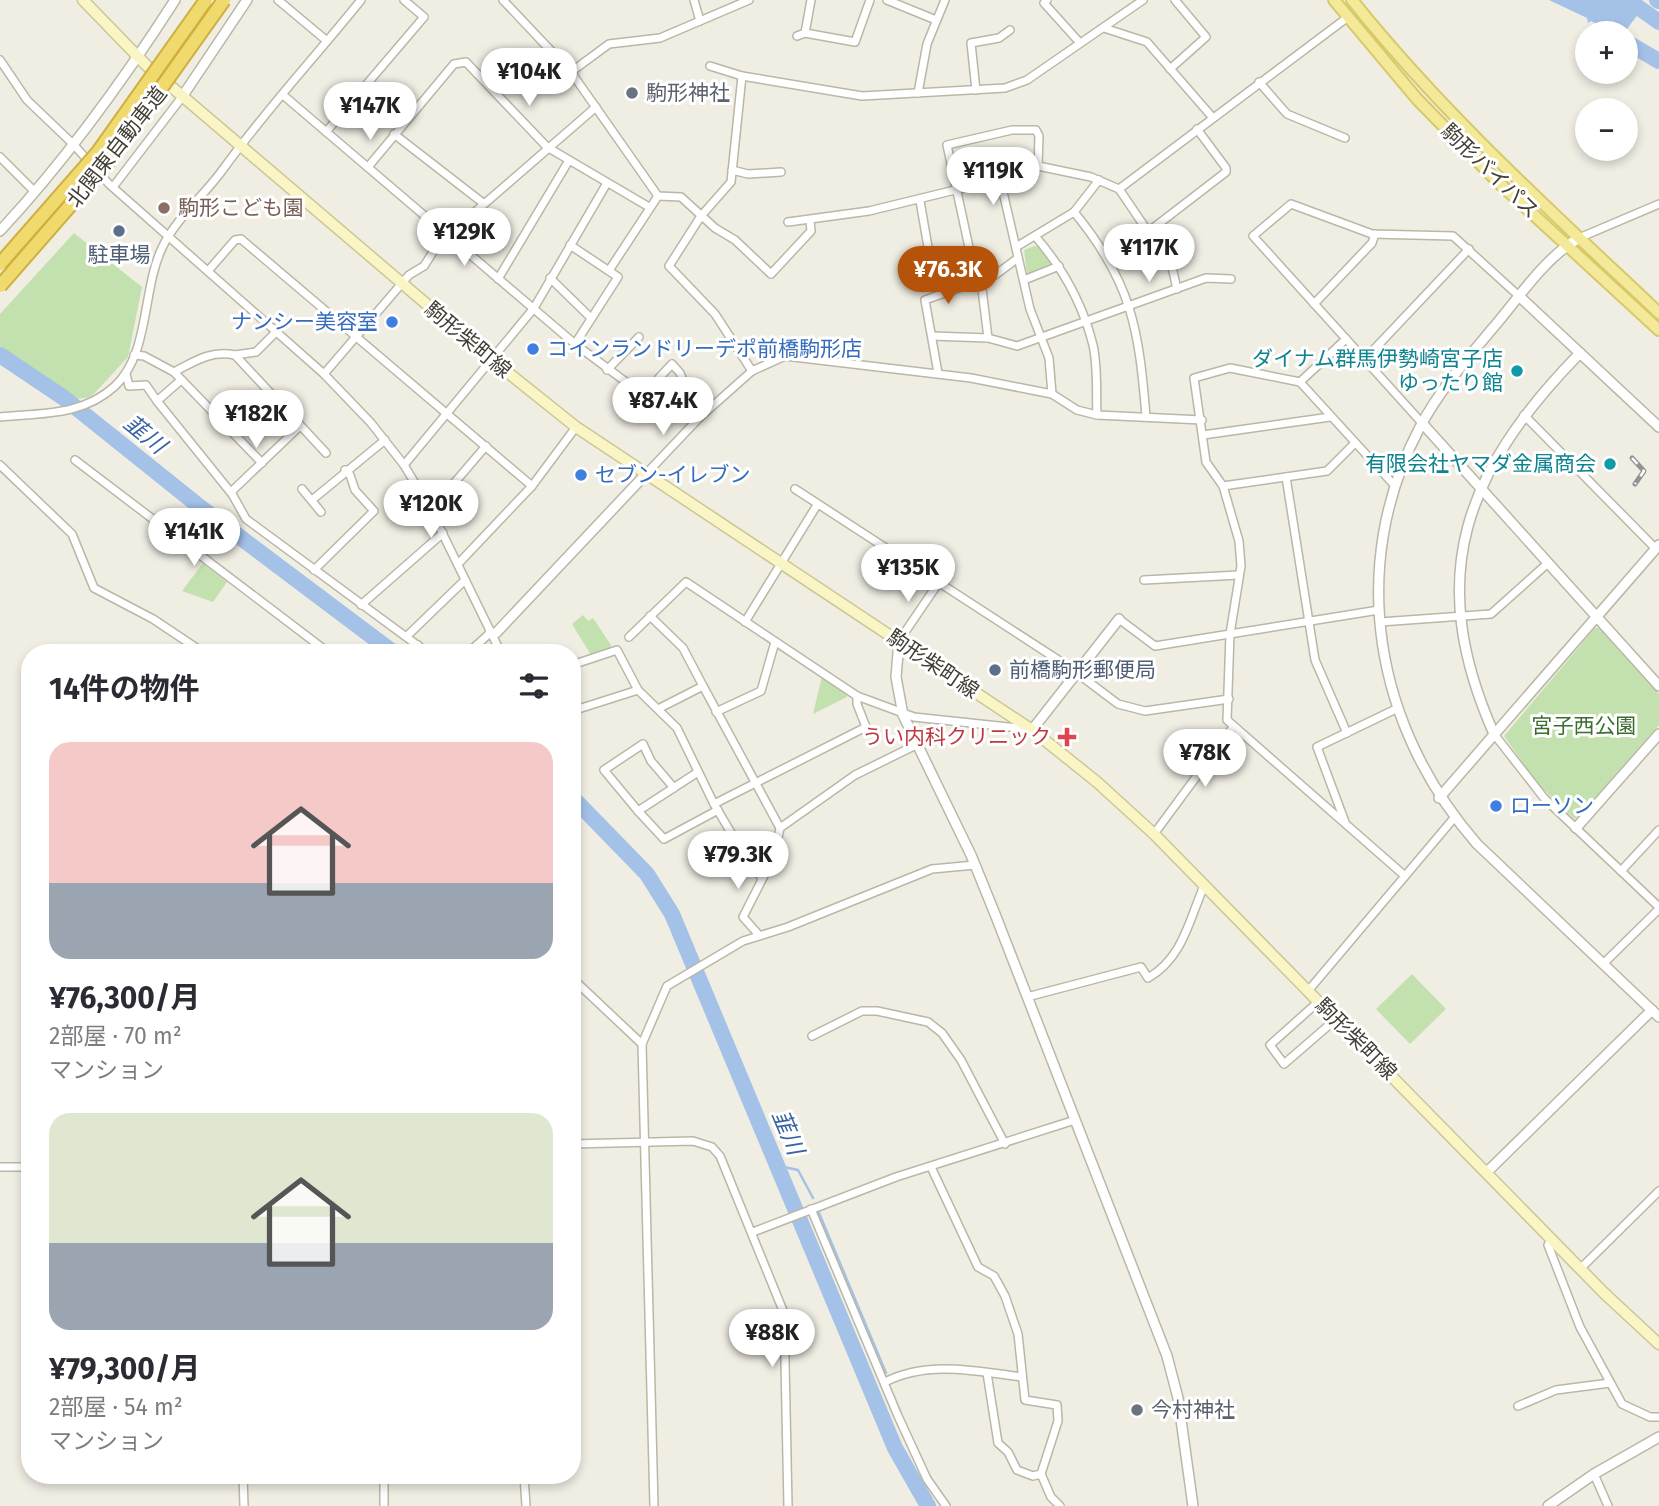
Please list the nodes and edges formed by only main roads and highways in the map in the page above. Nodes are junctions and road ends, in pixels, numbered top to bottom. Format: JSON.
{"nodes":[{"id":1,"x":83,"y":0,"type":"edge"},
{"id":2,"x":206,"y":0,"type":"edge"},
{"id":3,"x":224,"y":0,"type":"edge"},
{"id":4,"x":1334,"y":0,"type":"edge"},
{"id":5,"x":1352,"y":0,"type":"edge"},
{"id":6,"x":0,"y":264,"type":"edge"},
{"id":7,"x":0,"y":286,"type":"edge"},
{"id":8,"x":1659,"y":313,"type":"edge"},
{"id":9,"x":1659,"y":330,"type":"edge"},
{"id":10,"x":1659,"y":1344,"type":"edge"}],
"edges":[{"from":1,"to":10,"type":"main road","name":"駒形柴町線"},
{"from":2,"to":6,"type":"highway","name":"北関東自動車道","bridge":true},
{"from":3,"to":7,"type":"highway","name":"北関東自動車道","bridge":true},
{"from":4,"to":9,"type":"main road","name":"駒形バイパス"},
{"from":5,"to":8,"type":"main road","name":"駒形バイパス"}]}
